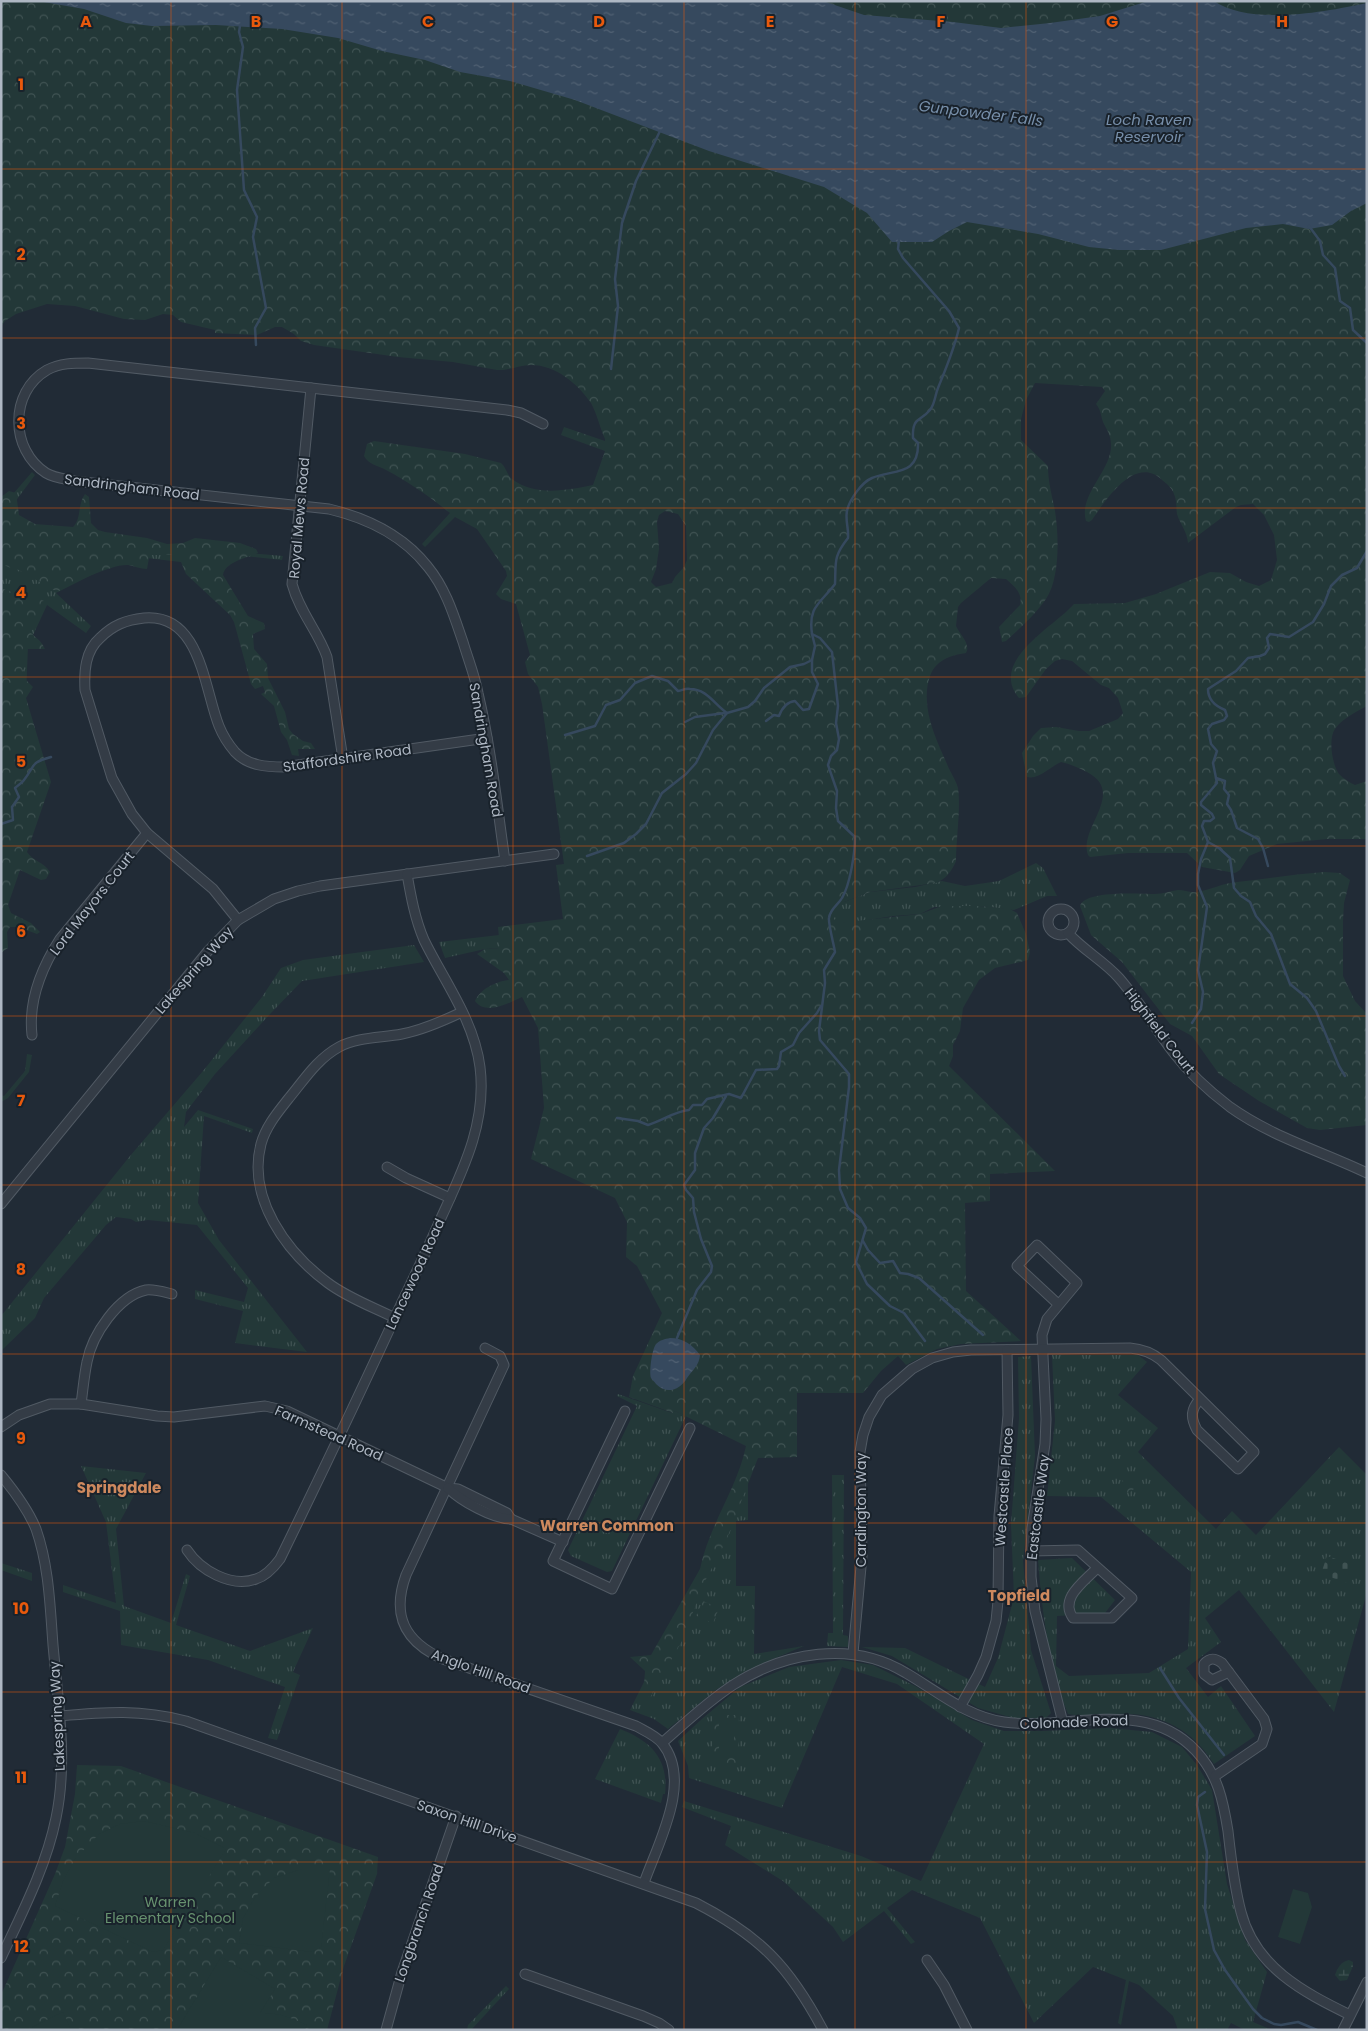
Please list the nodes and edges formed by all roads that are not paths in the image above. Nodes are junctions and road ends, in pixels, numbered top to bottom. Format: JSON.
{"nodes":[{"id":1,"x":311,"y":388,"type":"junction"},
{"id":2,"x":543,"y":424,"type":"dead end"},
{"id":3,"x":299,"y":506,"type":"junction"},
{"id":4,"x":487,"y":738,"type":"junction"},
{"id":5,"x":343,"y":759,"type":"junction"},
{"id":6,"x":147,"y":833,"type":"junction"},
{"id":7,"x":554,"y":854,"type":"dead end"},
{"id":8,"x":505,"y":861,"type":"junction"},
{"id":9,"x":407,"y":874,"type":"junction"},
{"id":10,"x":238,"y":920,"type":"junction"},
{"id":11,"x":1068,"y":933,"type":"dead end"},
{"id":12,"x":462,"y":1012,"type":"junction"},
{"id":13,"x":32,"y":1035,"type":"dead end"},
{"id":14,"x":387,"y":1167,"type":"dead end"},
{"id":15,"x":1367,"y":1174,"type":"edge"},
{"id":16,"x":450,"y":1198,"type":"junction"},
{"id":17,"x":1,"y":1204,"type":"edge"},
{"id":18,"x":172,"y":1294,"type":"dead end"},
{"id":19,"x":1058,"y":1304,"type":"junction"},
{"id":20,"x":395,"y":1318,"type":"junction"},
{"id":21,"x":485,"y":1348,"type":"dead end"},
{"id":22,"x":1042,"y":1349,"type":"junction"},
{"id":23,"x":1007,"y":1350,"type":"junction"},
{"id":24,"x":1200,"y":1399,"type":"junction"},
{"id":25,"x":81,"y":1404,"type":"junction"},
{"id":26,"x":625,"y":1411,"type":"dead end"},
{"id":27,"x":1,"y":1427,"type":"edge"},
{"id":28,"x":690,"y":1428,"type":"dead end"},
{"id":29,"x":340,"y":1436,"type":"junction"},
{"id":30,"x":1,"y":1476,"type":"edge"},
{"id":31,"x":448,"y":1488,"type":"junction"},
{"id":32,"x":563,"y":1542,"type":"junction"},
{"id":33,"x":187,"y":1550,"type":"dead end"},
{"id":34,"x":1031,"y":1551,"type":"junction"},
{"id":35,"x":1097,"y":1568,"type":"junction"},
{"id":36,"x":853,"y":1653,"type":"junction"},
{"id":37,"x":1229,"y":1672,"type":"dead end"},
{"id":38,"x":960,"y":1707,"type":"junction"},
{"id":39,"x":59,"y":1716,"type":"junction"},
{"id":40,"x":1063,"y":1723,"type":"junction"},
{"id":41,"x":662,"y":1743,"type":"junction"},
{"id":42,"x":1215,"y":1776,"type":"junction"},
{"id":43,"x":456,"y":1816,"type":"junction"},
{"id":44,"x":644,"y":1883,"type":"junction"},
{"id":45,"x":1,"y":1958,"type":"edge"},
{"id":46,"x":927,"y":1960,"type":"dead end"},
{"id":47,"x":525,"y":1974,"type":"dead end"},
{"id":48,"x":1367,"y":1982,"type":"edge"},
{"id":49,"x":1350,"y":2015,"type":"junction"},
{"id":50,"x":386,"y":2030,"type":"edge"},
{"id":51,"x":669,"y":2030,"type":"edge"},
{"id":52,"x":823,"y":2030,"type":"edge"},
{"id":53,"x":967,"y":2030,"type":"edge"},
{"id":54,"x":1343,"y":2030,"type":"edge"}],
"edges":[{"from":1,"to":2,"type":"street","name":"Sandringham Road"},
{"from":1,"to":3,"type":"street","name":"Royal Mews Road"},
{"from":1,"to":3,"type":"street","name":"Sandringham Road"},
{"from":3,"to":4,"type":"street","name":"Sandringham Road"},
{"from":3,"to":5,"type":"street","name":"Royal Mews Road"},
{"from":4,"to":5,"type":"street","name":"Staffordshire Road"},
{"from":4,"to":8,"type":"street","name":"Sandringham Road"},
{"from":5,"to":6,"type":"street","name":"Staffordshire Road"},
{"from":6,"to":10,"type":"street","name":"Staffordshire Road"},
{"from":6,"to":13,"type":"street","name":"Lord Mayors Court"},
{"from":7,"to":8,"type":"street","name":"Lakespring Way"},
{"from":8,"to":9,"type":"street","name":"Lakespring Way"},
{"from":9,"to":10,"type":"street","name":"Lakespring Way"},
{"from":9,"to":12,"type":"street","name":"Lancewood Road"},
{"from":10,"to":17,"type":"street","name":"Lakespring Way"},
{"from":11,"to":15,"type":"street","name":"Highfield Court"},
{"from":12,"to":16,"type":"street","name":"Lancewood Road"},
{"from":12,"to":20,"type":"street"},
{"from":14,"to":16,"type":"street"},
{"from":16,"to":20,"type":"street","name":"Lancewood Road"},
{"from":18,"to":25,"type":"street"},
{"from":19,"to":19,"type":"street","name":"Eastcastle Way"},
{"from":19,"to":22,"type":"street","name":"Eastcastle Way"},
{"from":20,"to":29,"type":"street","name":"Lancewood Road"},
{"from":21,"to":31,"type":"street","name":"Anglo Hill Road"},
{"from":22,"to":23,"type":"street","name":"Cardington Way"},
{"from":22,"to":24,"type":"street","name":"Cardington Way"},
{"from":22,"to":34,"type":"street","name":"Eastcastle Way"},
{"from":23,"to":36,"type":"street","name":"Cardington Way"},
{"from":23,"to":38,"type":"street","name":"Westcastle Place"},
{"from":24,"to":24,"type":"street","name":"Cardington Way"},
{"from":25,"to":27,"type":"street","name":"Farmstead Road"},
{"from":25,"to":29,"type":"street","name":"Farmstead Road"},
{"from":26,"to":32,"type":"street"},
{"from":28,"to":32,"type":"street"},
{"from":29,"to":31,"type":"street","name":"Farmstead Road"},
{"from":29,"to":33,"type":"street","name":"Lancewood Road"},
{"from":30,"to":39,"type":"street","name":"Lakespring Way"},
{"from":31,"to":32,"type":"street","name":"Farmstead Road"},
{"from":31,"to":41,"type":"street","name":"Anglo Hill Road"},
{"from":34,"to":35,"type":"street"},
{"from":34,"to":40,"type":"street","name":"Eastcastle Way"},
{"from":35,"to":35,"type":"street"},
{"from":36,"to":38,"type":"street","name":"Colonade Road"},
{"from":36,"to":41,"type":"street","name":"Colonade Road"},
{"from":37,"to":42,"type":"street"},
{"from":38,"to":40,"type":"street","name":"Colonade Road"},
{"from":39,"to":43,"type":"street","name":"Saxon Hill Drive"},
{"from":39,"to":45,"type":"street","name":"Lakespring Way"},
{"from":40,"to":42,"type":"street","name":"Colonade Road"},
{"from":41,"to":44,"type":"street","name":"Anglo Hill Road"},
{"from":42,"to":49,"type":"street","name":"Colonade Road"},
{"from":43,"to":44,"type":"street","name":"Saxon Hill Drive"},
{"from":43,"to":50,"type":"street","name":"Longbranch Road"},
{"from":44,"to":52,"type":"street","name":"Saxon Hill Drive"},
{"from":46,"to":53,"type":"street"},
{"from":47,"to":51,"type":"street"},
{"from":48,"to":49,"type":"street"},
{"from":49,"to":54,"type":"street"}]}
